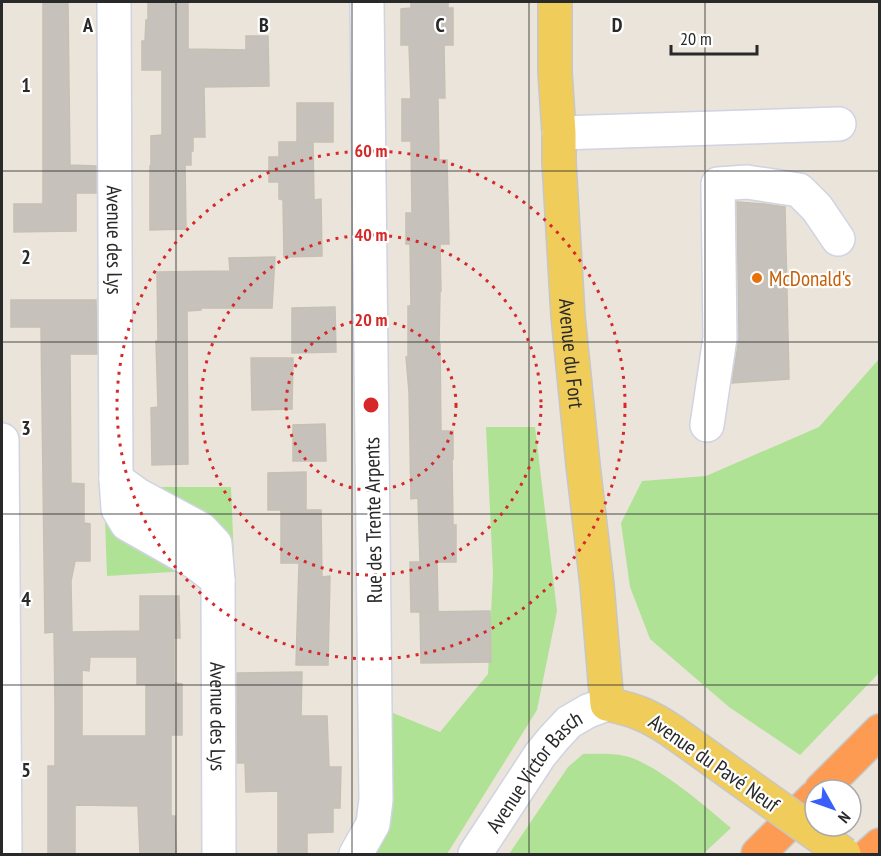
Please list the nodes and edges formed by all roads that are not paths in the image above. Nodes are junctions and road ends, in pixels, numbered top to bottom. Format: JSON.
{"nodes":[{"id":1,"x":114,"y":2,"type":"edge"},
{"id":2,"x":367,"y":2,"type":"edge"},
{"id":3,"x":555,"y":2,"type":"edge"},
{"id":4,"x":839,"y":124,"type":"dead end"},
{"id":5,"x":559,"y":133,"type":"junction"},
{"id":6,"x":838,"y":239,"type":"dead end"},
{"id":7,"x":707,"y":426,"type":"dead end"},
{"id":8,"x":2,"y":440,"type":"edge"},
{"id":9,"x":607,"y":705,"type":"junction"},
{"id":10,"x":879,"y":731,"type":"edge"},
{"id":11,"x":833,"y":778,"type":"edge"},
{"id":12,"x":803,"y":808,"type":"edge"},
{"id":13,"x":879,"y":845,"type":"edge"},
{"id":14,"x":5,"y":855,"type":"edge"},
{"id":15,"x":219,"y":855,"type":"edge"},
{"id":16,"x":356,"y":855,"type":"edge"},
{"id":17,"x":475,"y":855,"type":"edge"},
{"id":18,"x":758,"y":855,"type":"edge"},
{"id":19,"x":844,"y":855,"type":"edge"},
{"id":20,"x":870,"y":855,"type":"edge"}],
"edges":[{"from":1,"to":15,"type":"street","name":"Avenue des Lys"},
{"from":2,"to":16,"type":"street","name":"Rue des Trente Arpents"},
{"from":3,"to":5,"type":"main road","name":"Avenue du Fort"},
{"from":4,"to":5,"type":"street"},
{"from":5,"to":9,"type":"main road","name":"Avenue du Fort"},
{"from":6,"to":7,"type":"street"},
{"from":8,"to":14,"type":"street"},
{"from":9,"to":17,"type":"street","name":"Avenue Victor Basch"},
{"from":9,"to":19,"type":"main road","name":"Avenue du Pavé Neuf","bridge":true},
{"from":10,"to":11,"type":"highway"},
{"from":12,"to":18,"type":"highway"},
{"from":13,"to":20,"type":"highway"}]}
